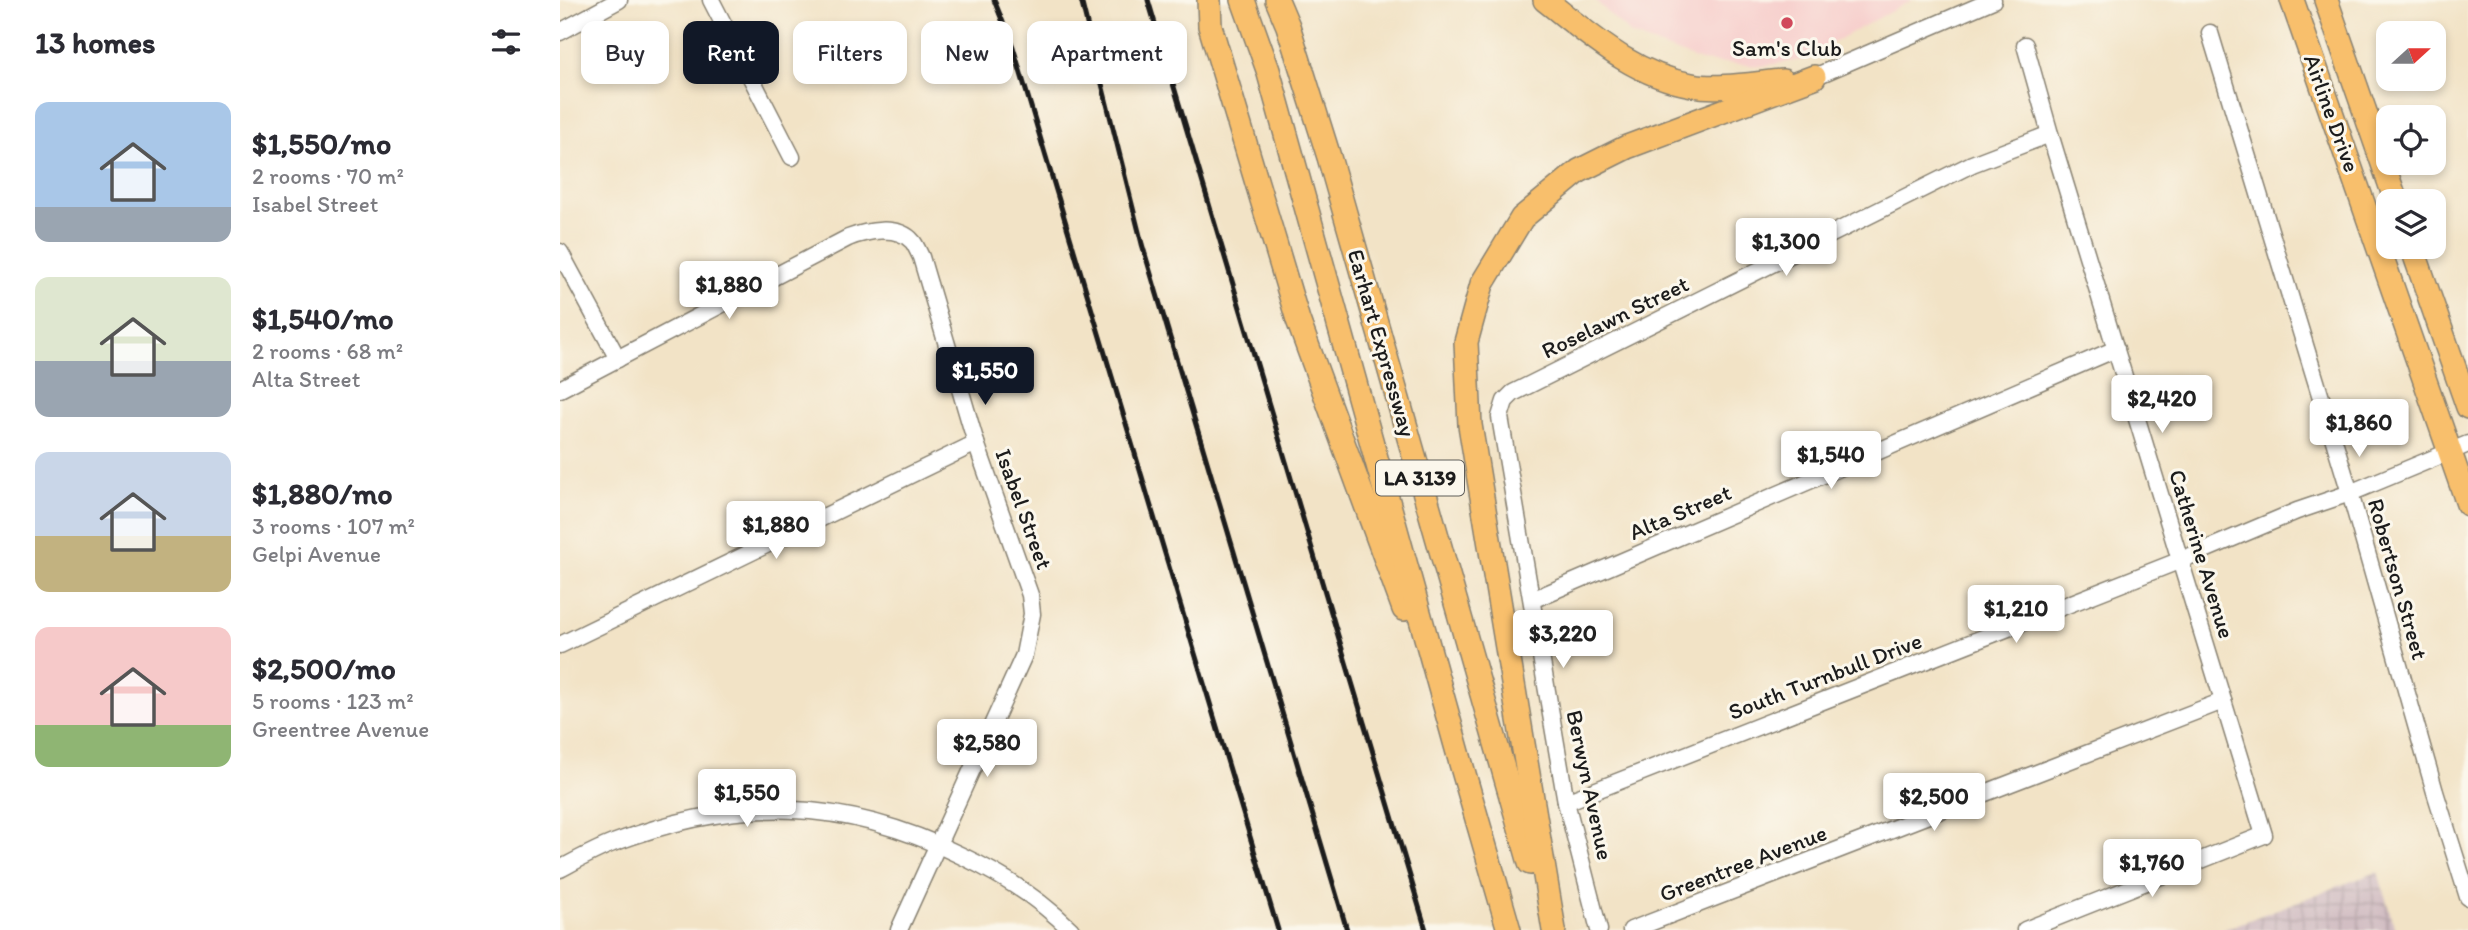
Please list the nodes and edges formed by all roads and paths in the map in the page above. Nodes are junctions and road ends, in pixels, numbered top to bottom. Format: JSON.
{"nodes":[{"id":1,"x":619,"y":0,"type":"edge"},
{"id":2,"x":711,"y":0,"type":"edge"},
{"id":3,"x":1209,"y":0,"type":"edge"},
{"id":4,"x":1243,"y":0,"type":"edge"},
{"id":5,"x":1277,"y":0,"type":"edge"},
{"id":6,"x":1545,"y":0,"type":"edge"},
{"id":7,"x":1993,"y":0,"type":"edge"},
{"id":8,"x":2292,"y":0,"type":"edge"},
{"id":9,"x":2326,"y":0,"type":"edge"},
{"id":10,"x":560,"y":32,"type":"edge"},
{"id":11,"x":2210,"y":33,"type":"dead end"},
{"id":12,"x":2025,"y":46,"type":"dead end"},
{"id":13,"x":1814,"y":77,"type":"junction"},
{"id":14,"x":2050,"y":134,"type":"junction"},
{"id":15,"x":792,"y":157,"type":"dead end"},
{"id":16,"x":2392,"y":189,"type":"edge"},
{"id":17,"x":560,"y":252,"type":"edge"},
{"id":18,"x":2416,"y":259,"type":"edge"},
{"id":19,"x":2116,"y":349,"type":"junction"},
{"id":20,"x":618,"y":359,"type":"junction"},
{"id":21,"x":560,"y":389,"type":"edge"},
{"id":22,"x":1506,"y":401,"type":"joint"},
{"id":23,"x":2468,"y":407,"type":"edge"},
{"id":24,"x":976,"y":443,"type":"junction"},
{"id":25,"x":2460,"y":448,"type":"edge"},
{"id":26,"x":2350,"y":493,"type":"junction"},
{"id":27,"x":2468,"y":504,"type":"edge"},
{"id":28,"x":2181,"y":560,"type":"junction"},
{"id":29,"x":1532,"y":600,"type":"junction"},
{"id":30,"x":560,"y":645,"type":"edge"},
{"id":31,"x":2223,"y":701,"type":"junction"},
{"id":32,"x":1462,"y":767,"type":"junction"},
{"id":33,"x":1566,"y":802,"type":"junction"},
{"id":34,"x":938,"y":844,"type":"junction"},
{"id":35,"x":560,"y":869,"type":"edge"},
{"id":36,"x":2468,"y":897,"type":"edge"},
{"id":37,"x":898,"y":930,"type":"edge"},
{"id":38,"x":1071,"y":930,"type":"edge"},
{"id":39,"x":1509,"y":930,"type":"edge"},
{"id":40,"x":1551,"y":930,"type":"edge"},
{"id":41,"x":1599,"y":930,"type":"edge"},
{"id":42,"x":1632,"y":930,"type":"edge"},
{"id":43,"x":2025,"y":930,"type":"edge"}],
"edges":[{"from":1,"to":10,"type":"street"},
{"from":2,"to":15,"type":"street"},
{"from":3,"to":32,"type":"highway"},
{"from":4,"to":32,"type":"highway","name":"Earhart Expressway","number":"LA 3139"},
{"from":5,"to":40,"type":"highway","name":"Earhart Expressway","number":"LA 3139"},
{"from":6,"to":13,"type":"highway"},
{"from":7,"to":13,"type":"street"},
{"from":8,"to":25,"type":"highway","name":"Airline Drive"},
{"from":9,"to":16,"type":"highway","name":"Airline Drive"},
{"from":11,"to":26,"type":"street","name":"Robertson Street"},
{"from":12,"to":14,"type":"street","name":"Catherine Avenue"},
{"from":13,"to":40,"type":"highway"},
{"from":14,"to":19,"type":"street","name":"Catherine Avenue"},
{"from":14,"to":22,"type":"street","name":"Roselawn Street"},
{"from":17,"to":20,"type":"street"},
{"from":18,"to":23,"type":"highway"},
{"from":19,"to":28,"type":"street","name":"Catherine Avenue"},
{"from":19,"to":29,"type":"street","name":"Alta Street"},
{"from":20,"to":21,"type":"street"},
{"from":20,"to":24,"type":"street","name":"Isabel Street"},
{"from":22,"to":29,"type":"street","name":"Berwyn Avenue"},
{"from":24,"to":30,"type":"street"},
{"from":24,"to":34,"type":"street","name":"Isabel Street"},
{"from":25,"to":26,"type":"street","name":"South Turnbull Drive"},
{"from":25,"to":27,"type":"highway","name":"Airline Drive"},
{"from":26,"to":28,"type":"street","name":"South Turnbull Drive"},
{"from":26,"to":36,"type":"street","name":"Robertson Street"},
{"from":28,"to":31,"type":"street","name":"Catherine Avenue"},
{"from":28,"to":33,"type":"street","name":"South Turnbull Drive"},
{"from":29,"to":33,"type":"street","name":"Berwyn Avenue"},
{"from":31,"to":42,"type":"street","name":"Greentree Avenue"},
{"from":31,"to":43,"type":"street","name":"Catherine Avenue"},
{"from":32,"to":39,"type":"highway","name":"Earhart Expressway","number":"LA 3139"},
{"from":33,"to":41,"type":"street","name":"Berwyn Avenue"},
{"from":34,"to":35,"type":"street"},
{"from":34,"to":37,"type":"street"},
{"from":34,"to":38,"type":"street"}]}
